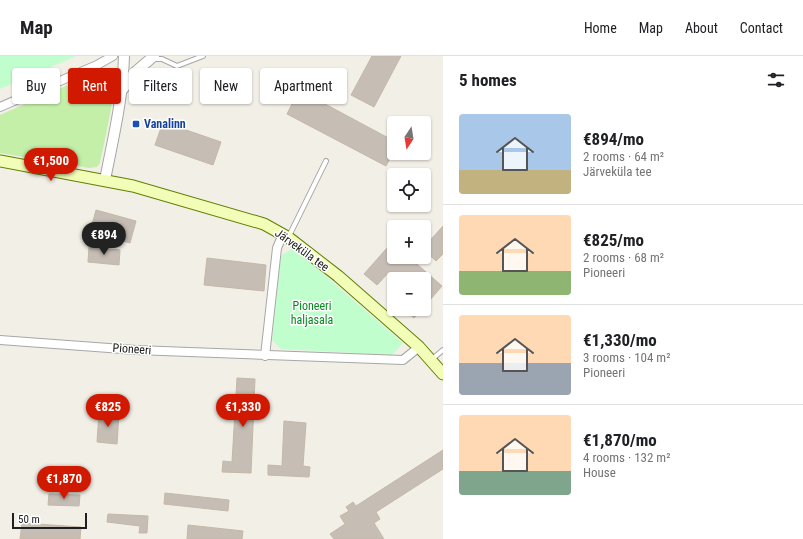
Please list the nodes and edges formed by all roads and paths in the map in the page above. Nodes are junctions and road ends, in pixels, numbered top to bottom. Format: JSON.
{"nodes":[{"id":1,"x":113,"y":56,"type":"edge"},
{"id":2,"x":124,"y":56,"type":"edge"},
{"id":3,"x":203,"y":56,"type":"edge"},
{"id":4,"x":152,"y":58,"type":"edge"},
{"id":5,"x":122,"y":90,"type":"junction"},
{"id":6,"x":0,"y":107,"type":"edge"},
{"id":7,"x":0,"y":161,"type":"edge"},
{"id":8,"x":326,"y":161,"type":"dead end"},
{"id":9,"x":105,"y":180,"type":"junction"},
{"id":10,"x":286,"y":236,"type":"junction"},
{"id":11,"x":0,"y":340,"type":"edge"},
{"id":12,"x":419,"y":347,"type":"junction"},
{"id":13,"x":443,"y":350,"type":"edge"},
{"id":14,"x":265,"y":356,"type":"junction"},
{"id":15,"x":431,"y":360,"type":"junction"},
{"id":16,"x":443,"y":374,"type":"edge"}],
"edges":[{"from":1,"to":6,"type":"street"},
{"from":2,"to":5,"type":"street"},
{"from":3,"to":4,"type":"lane"},
{"from":4,"to":5,"type":"street"},
{"from":5,"to":9,"type":"street"},
{"from":7,"to":9,"type":"main road","name":"Järveküla tee"},
{"from":8,"to":10,"type":"lane"},
{"from":9,"to":10,"type":"main road","name":"Järveküla tee"},
{"from":10,"to":12,"type":"main road","name":"Järveküla tee"},
{"from":10,"to":14,"type":"street"},
{"from":11,"to":14,"type":"street","name":"Pioneeri"},
{"from":12,"to":14,"type":"street","name":"Pioneeri"},
{"from":12,"to":15,"type":"main road","name":"Järveküla tee"},
{"from":13,"to":15,"type":"lane"},
{"from":15,"to":16,"type":"main road","name":"Järveküla tee"}]}
